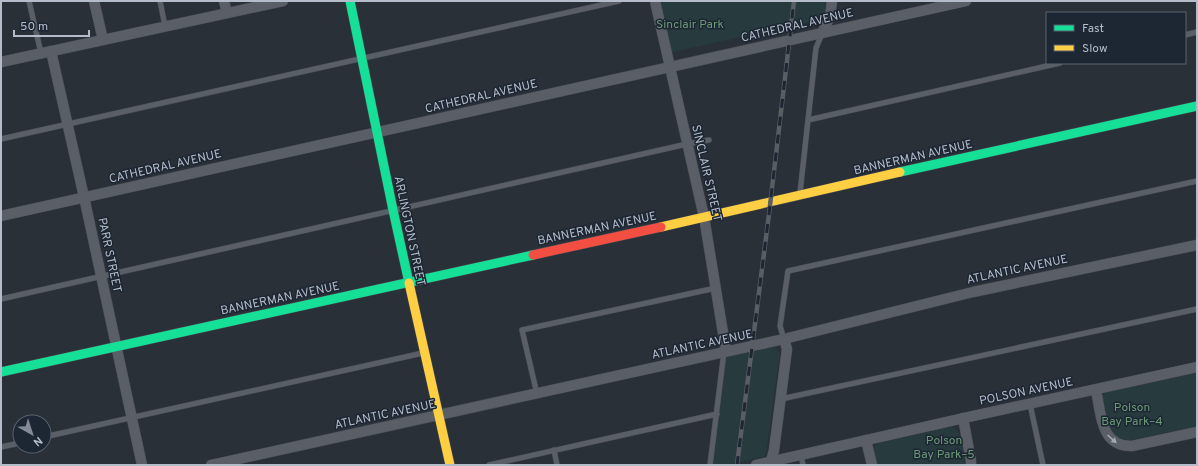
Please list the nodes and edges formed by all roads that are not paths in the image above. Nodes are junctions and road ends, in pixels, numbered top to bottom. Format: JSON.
{"nodes":[{"id":1,"x":29,"y":1,"type":"edge"},
{"id":2,"x":94,"y":1,"type":"edge"},
{"id":3,"x":160,"y":1,"type":"edge"},
{"id":4,"x":224,"y":1,"type":"edge"},
{"id":5,"x":283,"y":1,"type":"edge"},
{"id":6,"x":350,"y":1,"type":"edge"},
{"id":7,"x":619,"y":1,"type":"edge"},
{"id":8,"x":655,"y":1,"type":"edge"},
{"id":9,"x":832,"y":1,"type":"edge"},
{"id":10,"x":966,"y":1,"type":"edge"},
{"id":11,"x":227,"y":13,"type":"junction"},
{"id":12,"x":165,"y":26,"type":"junction"},
{"id":13,"x":1197,"y":32,"type":"edge"},
{"id":14,"x":822,"y":33,"type":"junction"},
{"id":15,"x":1186,"y":35,"type":"edge"},
{"id":16,"x":103,"y":40,"type":"junction"},
{"id":17,"x":46,"y":52,"type":"junction"},
{"id":18,"x":361,"y":59,"type":"junction"},
{"id":19,"x":1,"y":62,"type":"edge"},
{"id":20,"x":1056,"y":64,"type":"edge"},
{"id":21,"x":670,"y":67,"type":"junction"},
{"id":22,"x":1197,"y":106,"type":"edge"},
{"id":23,"x":808,"y":120,"type":"junction"},
{"id":24,"x":67,"y":124,"type":"junction"},
{"id":25,"x":377,"y":132,"type":"junction"},
{"id":26,"x":1,"y":139,"type":"edge"},
{"id":27,"x":709,"y":140,"type":"dead end"},
{"id":28,"x":687,"y":144,"type":"junction"},
{"id":29,"x":1197,"y":181,"type":"edge"},
{"id":30,"x":799,"y":194,"type":"junction"},
{"id":31,"x":84,"y":197,"type":"junction"},
{"id":32,"x":393,"y":210,"type":"junction"},
{"id":33,"x":1,"y":216,"type":"edge"},
{"id":34,"x":704,"y":217,"type":"junction"},
{"id":35,"x":1197,"y":244,"type":"edge"},
{"id":36,"x":101,"y":277,"type":"junction"},
{"id":37,"x":409,"y":282,"type":"junction"},
{"id":38,"x":716,"y":288,"type":"junction"},
{"id":39,"x":1,"y":299,"type":"edge"},
{"id":40,"x":1197,"y":309,"type":"edge"},
{"id":41,"x":784,"y":339,"type":"junction"},
{"id":42,"x":116,"y":346,"type":"junction"},
{"id":43,"x":424,"y":352,"type":"junction"},
{"id":44,"x":725,"y":352,"type":"junction"},
{"id":45,"x":1197,"y":367,"type":"edge"},
{"id":46,"x":1,"y":372,"type":"edge"},
{"id":47,"x":1096,"y":390,"type":"junction"},
{"id":48,"x":537,"y":394,"type":"junction"},
{"id":49,"x":781,"y":399,"type":"junction"},
{"id":50,"x":1030,"y":404,"type":"junction"},
{"id":51,"x":716,"y":414,"type":"junction"},
{"id":52,"x":439,"y":415,"type":"junction"},
{"id":53,"x":132,"y":418,"type":"junction"},
{"id":54,"x":963,"y":418,"type":"junction"},
{"id":55,"x":1197,"y":432,"type":"edge"},
{"id":56,"x":52,"y":435,"type":"edge"},
{"id":57,"x":866,"y":440,"type":"junction"},
{"id":58,"x":12,"y":445,"type":"edge"},
{"id":59,"x":1,"y":447,"type":"edge"},
{"id":60,"x":554,"y":450,"type":"junction"},
{"id":61,"x":802,"y":460,"type":"edge"},
{"id":62,"x":770,"y":463,"type":"edge"},
{"id":63,"x":142,"y":465,"type":"edge"},
{"id":64,"x":211,"y":465,"type":"edge"},
{"id":65,"x":450,"y":465,"type":"edge"},
{"id":66,"x":489,"y":465,"type":"edge"},
{"id":67,"x":557,"y":465,"type":"edge"},
{"id":68,"x":710,"y":465,"type":"edge"},
{"id":69,"x":756,"y":465,"type":"edge"},
{"id":70,"x":872,"y":465,"type":"edge"},
{"id":71,"x":971,"y":465,"type":"edge"},
{"id":72,"x":1043,"y":465,"type":"edge"}],
"edges":[{"from":1,"to":17,"type":"lane"},
{"from":2,"to":16,"type":"street"},
{"from":3,"to":12,"type":"lane"},
{"from":4,"to":11,"type":"street"},
{"from":5,"to":11,"type":"street"},
{"from":6,"to":18,"type":"street","name":"ARLINGTON STREET"},
{"from":7,"to":18,"type":"lane"},
{"from":8,"to":21,"type":"street","name":"SINCLAIR STREET"},
{"from":9,"to":14,"type":"street"},
{"from":10,"to":14,"type":"street","name":"CATHEDRAL AVENUE"},
{"from":11,"to":12,"type":"street"},
{"from":12,"to":16,"type":"street"},
{"from":13,"to":15,"type":"lane"},
{"from":14,"to":21,"type":"street","name":"CATHEDRAL AVENUE"},
{"from":14,"to":23,"type":"lane"},
{"from":16,"to":17,"type":"street"},
{"from":17,"to":19,"type":"street"},
{"from":17,"to":24,"type":"street","name":"PARR STREET"},
{"from":18,"to":24,"type":"lane"},
{"from":18,"to":25,"type":"street","name":"ARLINGTON STREET"},
{"from":20,"to":23,"type":"lane"},
{"from":21,"to":25,"type":"street","name":"CATHEDRAL AVENUE"},
{"from":21,"to":28,"type":"street","name":"SINCLAIR STREET"},
{"from":22,"to":30,"type":"street","name":"BANNERMAN AVENUE"},
{"from":23,"to":30,"type":"lane"},
{"from":24,"to":26,"type":"lane"},
{"from":24,"to":31,"type":"street","name":"PARR STREET"},
{"from":25,"to":31,"type":"street","name":"CATHEDRAL AVENUE"},
{"from":25,"to":32,"type":"street","name":"ARLINGTON STREET"},
{"from":27,"to":28,"type":"lane"},
{"from":28,"to":32,"type":"lane"},
{"from":28,"to":34,"type":"street","name":"SINCLAIR STREET"},
{"from":29,"to":41,"type":"lane"},
{"from":30,"to":34,"type":"street","name":"BANNERMAN AVENUE"},
{"from":31,"to":33,"type":"street","name":"CATHEDRAL AVENUE"},
{"from":31,"to":36,"type":"street","name":"PARR STREET"},
{"from":32,"to":36,"type":"lane"},
{"from":32,"to":37,"type":"street","name":"ARLINGTON STREET"},
{"from":34,"to":37,"type":"street","name":"BANNERMAN AVENUE"},
{"from":34,"to":38,"type":"street","name":"SINCLAIR STREET"},
{"from":35,"to":41,"type":"street","name":"ATLANTIC AVENUE"},
{"from":36,"to":39,"type":"lane"},
{"from":36,"to":42,"type":"street","name":"PARR STREET"},
{"from":37,"to":42,"type":"street","name":"BANNERMAN AVENUE"},
{"from":37,"to":43,"type":"street","name":"ARLINGTON STREET"},
{"from":38,"to":44,"type":"street","name":"SINCLAIR STREET"},
{"from":38,"to":48,"type":"lane"},
{"from":40,"to":49,"type":"lane"},
{"from":41,"to":44,"type":"street","name":"ATLANTIC AVENUE"},
{"from":41,"to":49,"type":"street"},
{"from":42,"to":46,"type":"street","name":"BANNERMAN AVENUE"},
{"from":42,"to":53,"type":"street","name":"PARR STREET"},
{"from":43,"to":52,"type":"street","name":"ARLINGTON STREET"},
{"from":43,"to":53,"type":"lane"},
{"from":44,"to":48,"type":"street","name":"ATLANTIC AVENUE"},
{"from":44,"to":51,"type":"lane"},
{"from":45,"to":47,"type":"street","name":"POLSON AVENUE"},
{"from":47,"to":50,"type":"street","name":"POLSON AVENUE"},
{"from":47,"to":55,"type":"street","one_way":true},
{"from":48,"to":52,"type":"street","name":"ATLANTIC AVENUE"},
{"from":49,"to":62,"type":"street"},
{"from":50,"to":54,"type":"street","name":"POLSON AVENUE"},
{"from":50,"to":72,"type":"lane"},
{"from":51,"to":60,"type":"lane"},
{"from":51,"to":68,"type":"lane"},
{"from":52,"to":64,"type":"street","name":"ATLANTIC AVENUE"},
{"from":52,"to":65,"type":"street","name":"ARLINGTON STREET"},
{"from":53,"to":56,"type":"lane"},
{"from":53,"to":63,"type":"street","name":"PARR STREET"},
{"from":54,"to":57,"type":"street","name":"POLSON AVENUE"},
{"from":54,"to":71,"type":"street"},
{"from":57,"to":61,"type":"street","name":"POLSON AVENUE"},
{"from":57,"to":70,"type":"street"},
{"from":58,"to":59,"type":"lane"},
{"from":60,"to":66,"type":"lane"},
{"from":60,"to":67,"type":"lane"},
{"from":61,"to":62,"type":"street","name":"POLSON AVENUE"},
{"from":62,"to":69,"type":"street","name":"POLSON AVENUE"}]}
